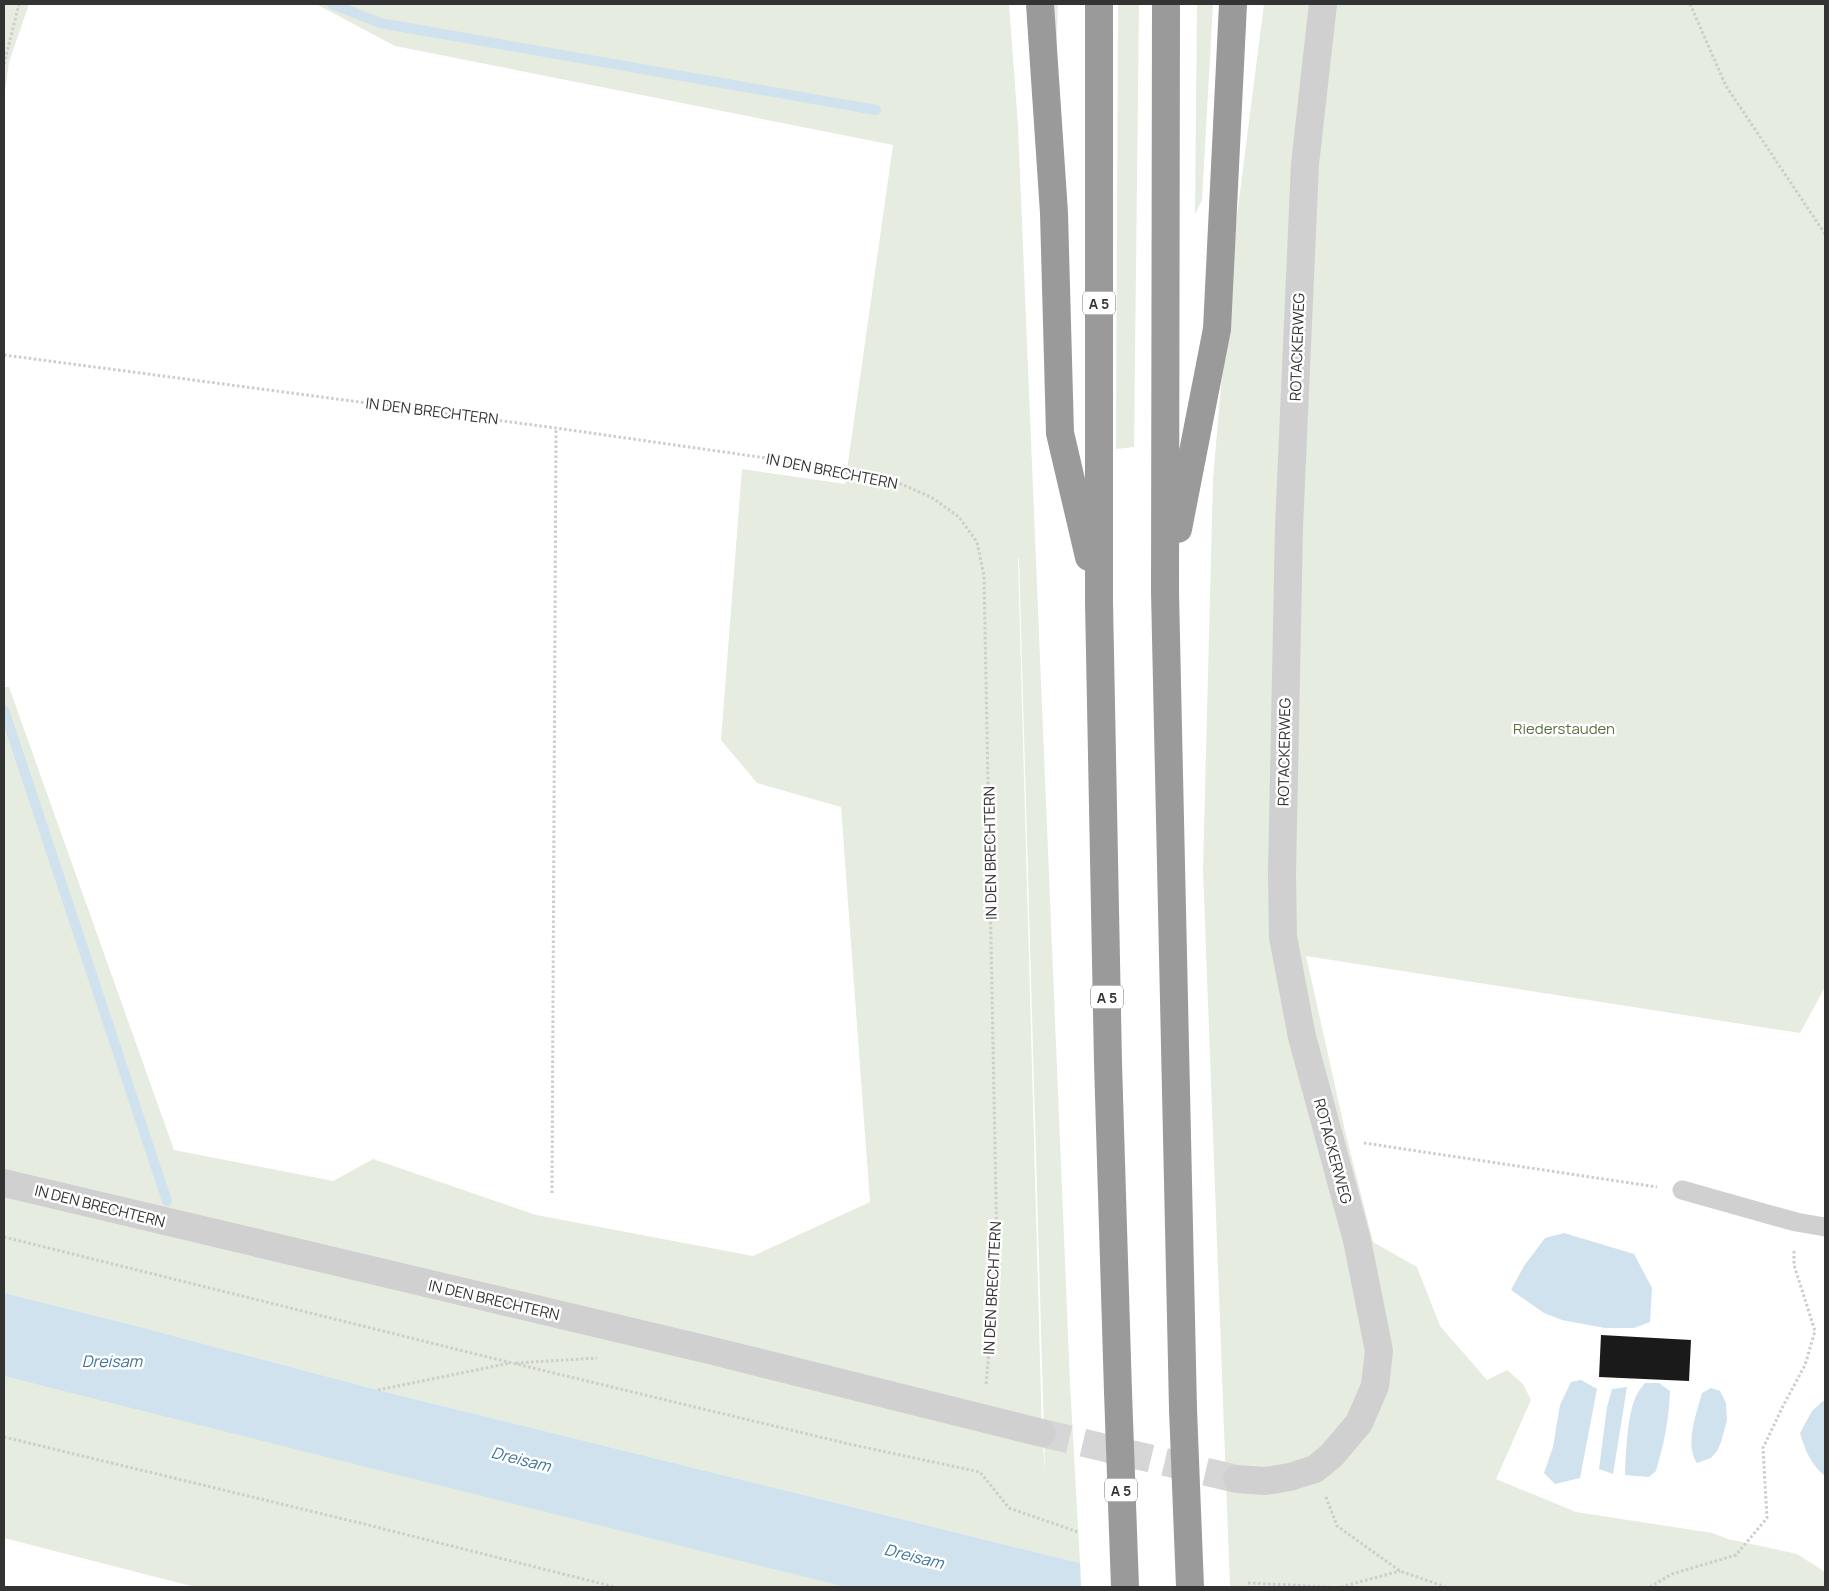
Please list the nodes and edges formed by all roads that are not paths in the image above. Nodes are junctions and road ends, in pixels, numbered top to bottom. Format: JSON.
{"nodes":[{"id":1,"x":1040,"y":4,"type":"edge"},
{"id":2,"x":1100,"y":4,"type":"edge"},
{"id":3,"x":1166,"y":4,"type":"edge"},
{"id":4,"x":1233,"y":4,"type":"edge"},
{"id":5,"x":1324,"y":4,"type":"edge"},
{"id":6,"x":1165,"y":592,"type":"junction"},
{"id":7,"x":1100,"y":602,"type":"junction"},
{"id":8,"x":4,"y":1183,"type":"edge"},
{"id":9,"x":1682,"y":1190,"type":"road end"},
{"id":10,"x":1825,"y":1227,"type":"edge"},
{"id":11,"x":1042,"y":1433,"type":"tunnel mouth"},
{"id":12,"x":1237,"y":1480,"type":"tunnel mouth"},
{"id":13,"x":1125,"y":1587,"type":"edge"},
{"id":14,"x":1190,"y":1587,"type":"edge"}],
"edges":[{"from":1,"to":7,"type":"highway"},
{"from":2,"to":7,"type":"highway","number":"A 5"},
{"from":3,"to":6,"type":"highway"},
{"from":4,"to":6,"type":"highway"},
{"from":5,"to":12,"type":"street","name":"ROTACKERWEG"},
{"from":6,"to":14,"type":"highway","bridge":true},
{"from":7,"to":13,"type":"highway","number":"A 5","bridge":true},
{"from":8,"to":11,"type":"street","name":"IN DEN BRECHTERN"},
{"from":9,"to":10,"type":"lane"}]}
